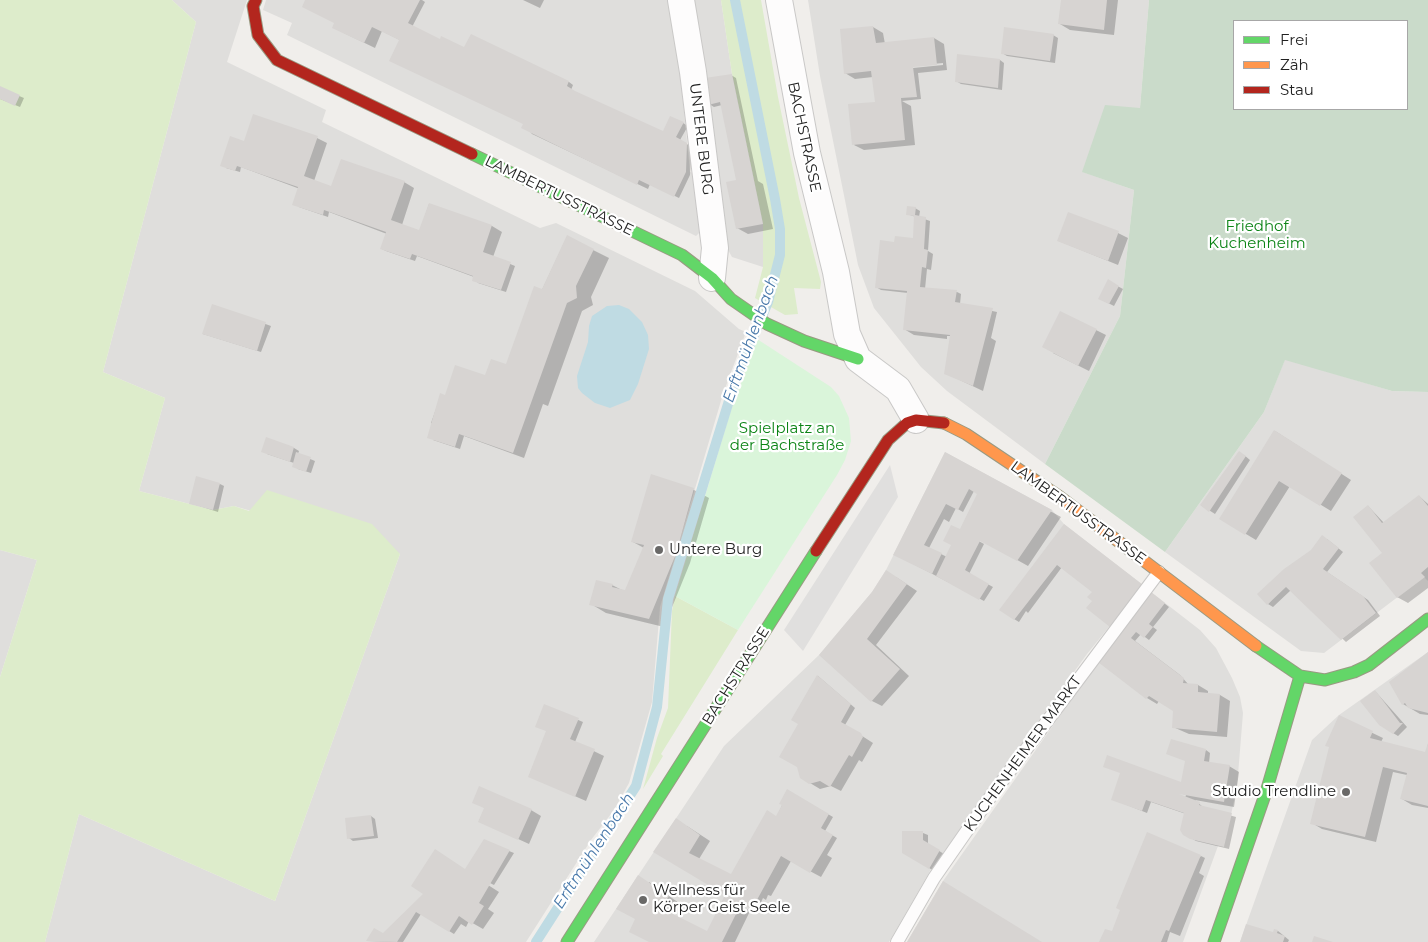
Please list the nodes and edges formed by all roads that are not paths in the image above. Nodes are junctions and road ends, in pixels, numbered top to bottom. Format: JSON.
{"nodes":[{"id":1,"x":256,"y":0,"type":"edge"},
{"id":2,"x":681,"y":0,"type":"edge"},
{"id":3,"x":779,"y":0,"type":"edge"},
{"id":4,"x":712,"y":278,"type":"junction"},
{"id":5,"x":858,"y":360,"type":"junction"},
{"id":6,"x":916,"y":420,"type":"junction"},
{"id":7,"x":1159,"y":572,"type":"junction"},
{"id":8,"x":1428,"y":619,"type":"edge"},
{"id":9,"x":1300,"y":676,"type":"junction"},
{"id":10,"x":567,"y":942,"type":"edge"},
{"id":11,"x":897,"y":942,"type":"edge"},
{"id":12,"x":1214,"y":942,"type":"edge"}],
"edges":[{"from":1,"to":4,"type":"street","name":"LAMBERTUSSTRASSE"},
{"from":2,"to":4,"type":"street","name":"UNTERE BURG"},
{"from":3,"to":5,"type":"street","name":"BACHSTRASSE"},
{"from":4,"to":5,"type":"street","name":"LAMBERTUSSTRASSE"},
{"from":5,"to":6,"type":"street","name":"LAMBERTUSSTRASSE"},
{"from":6,"to":7,"type":"street","name":"LAMBERTUSSTRASSE"},
{"from":6,"to":10,"type":"street","name":"BACHSTRASSE"},
{"from":7,"to":9,"type":"street","name":"LAMBERTUSSTRASSE"},
{"from":7,"to":11,"type":"lane","name":"KUCHENHEIMER MARKT"},
{"from":8,"to":9,"type":"street"},
{"from":9,"to":12,"type":"street"}]}
